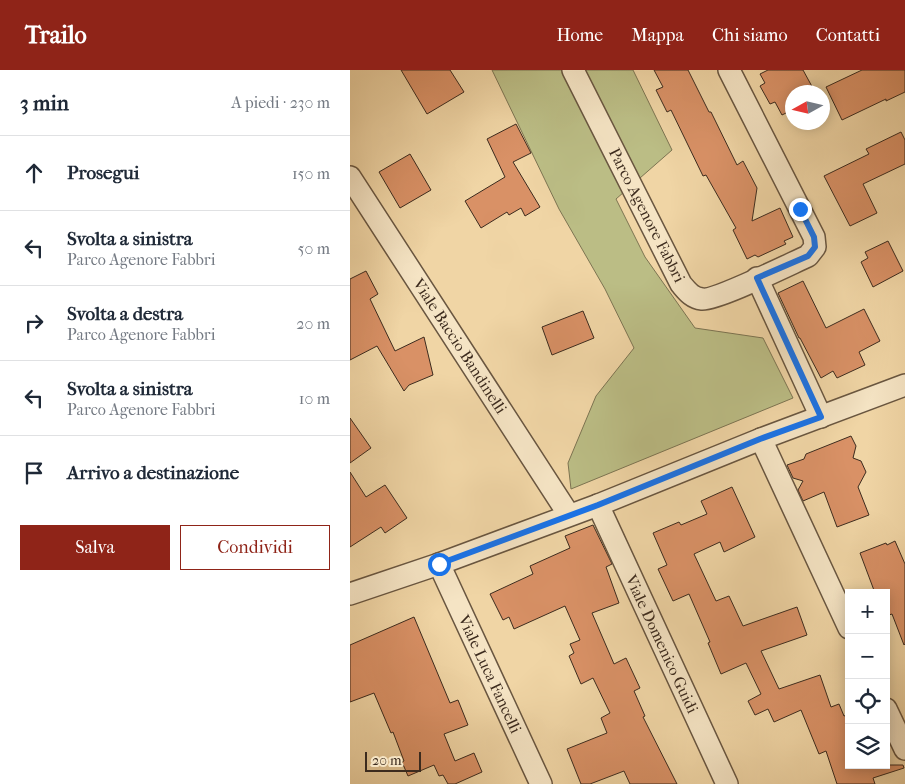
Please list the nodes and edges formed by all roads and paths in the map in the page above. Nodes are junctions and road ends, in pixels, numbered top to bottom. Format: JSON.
{"nodes":[{"id":1,"x":574,"y":70,"type":"edge"},
{"id":2,"x":730,"y":70,"type":"edge"},
{"id":3,"x":350,"y":177,"type":"edge"},
{"id":4,"x":757,"y":278,"type":"junction"},
{"id":5,"x":905,"y":385,"type":"edge"},
{"id":6,"x":821,"y":417,"type":"junction"},
{"id":7,"x":760,"y":439,"type":"junction"},
{"id":8,"x":598,"y":505,"type":"junction"},
{"id":9,"x":569,"y":515,"type":"junction"},
{"id":10,"x":439,"y":564,"type":"junction"},
{"id":11,"x":352,"y":589,"type":"edge"},
{"id":12,"x":845,"y":620,"type":"edge"},
{"id":13,"x":890,"y":717,"type":"edge"},
{"id":14,"x":905,"y":749,"type":"edge"},
{"id":15,"x":541,"y":784,"type":"edge"},
{"id":16,"x":726,"y":784,"type":"edge"}],
"edges":[{"from":1,"to":4,"type":"street","name":"Parco Agenore Fabbri"},
{"from":2,"to":4,"type":"street","name":"Parco Agenore Fabbri"},
{"from":3,"to":9,"type":"street","name":"Viale Baccio Bandinelli"},
{"from":4,"to":6,"type":"street"},
{"from":5,"to":6,"type":"street"},
{"from":6,"to":7,"type":"street"},
{"from":7,"to":8,"type":"street"},
{"from":7,"to":12,"type":"street"},
{"from":8,"to":9,"type":"street"},
{"from":8,"to":16,"type":"street","name":"Viale Domenico Guidi"},
{"from":9,"to":10,"type":"street"},
{"from":10,"to":11,"type":"street"},
{"from":10,"to":15,"type":"street","name":"Viale Luca Fancelli"},
{"from":13,"to":14,"type":"street"}]}
